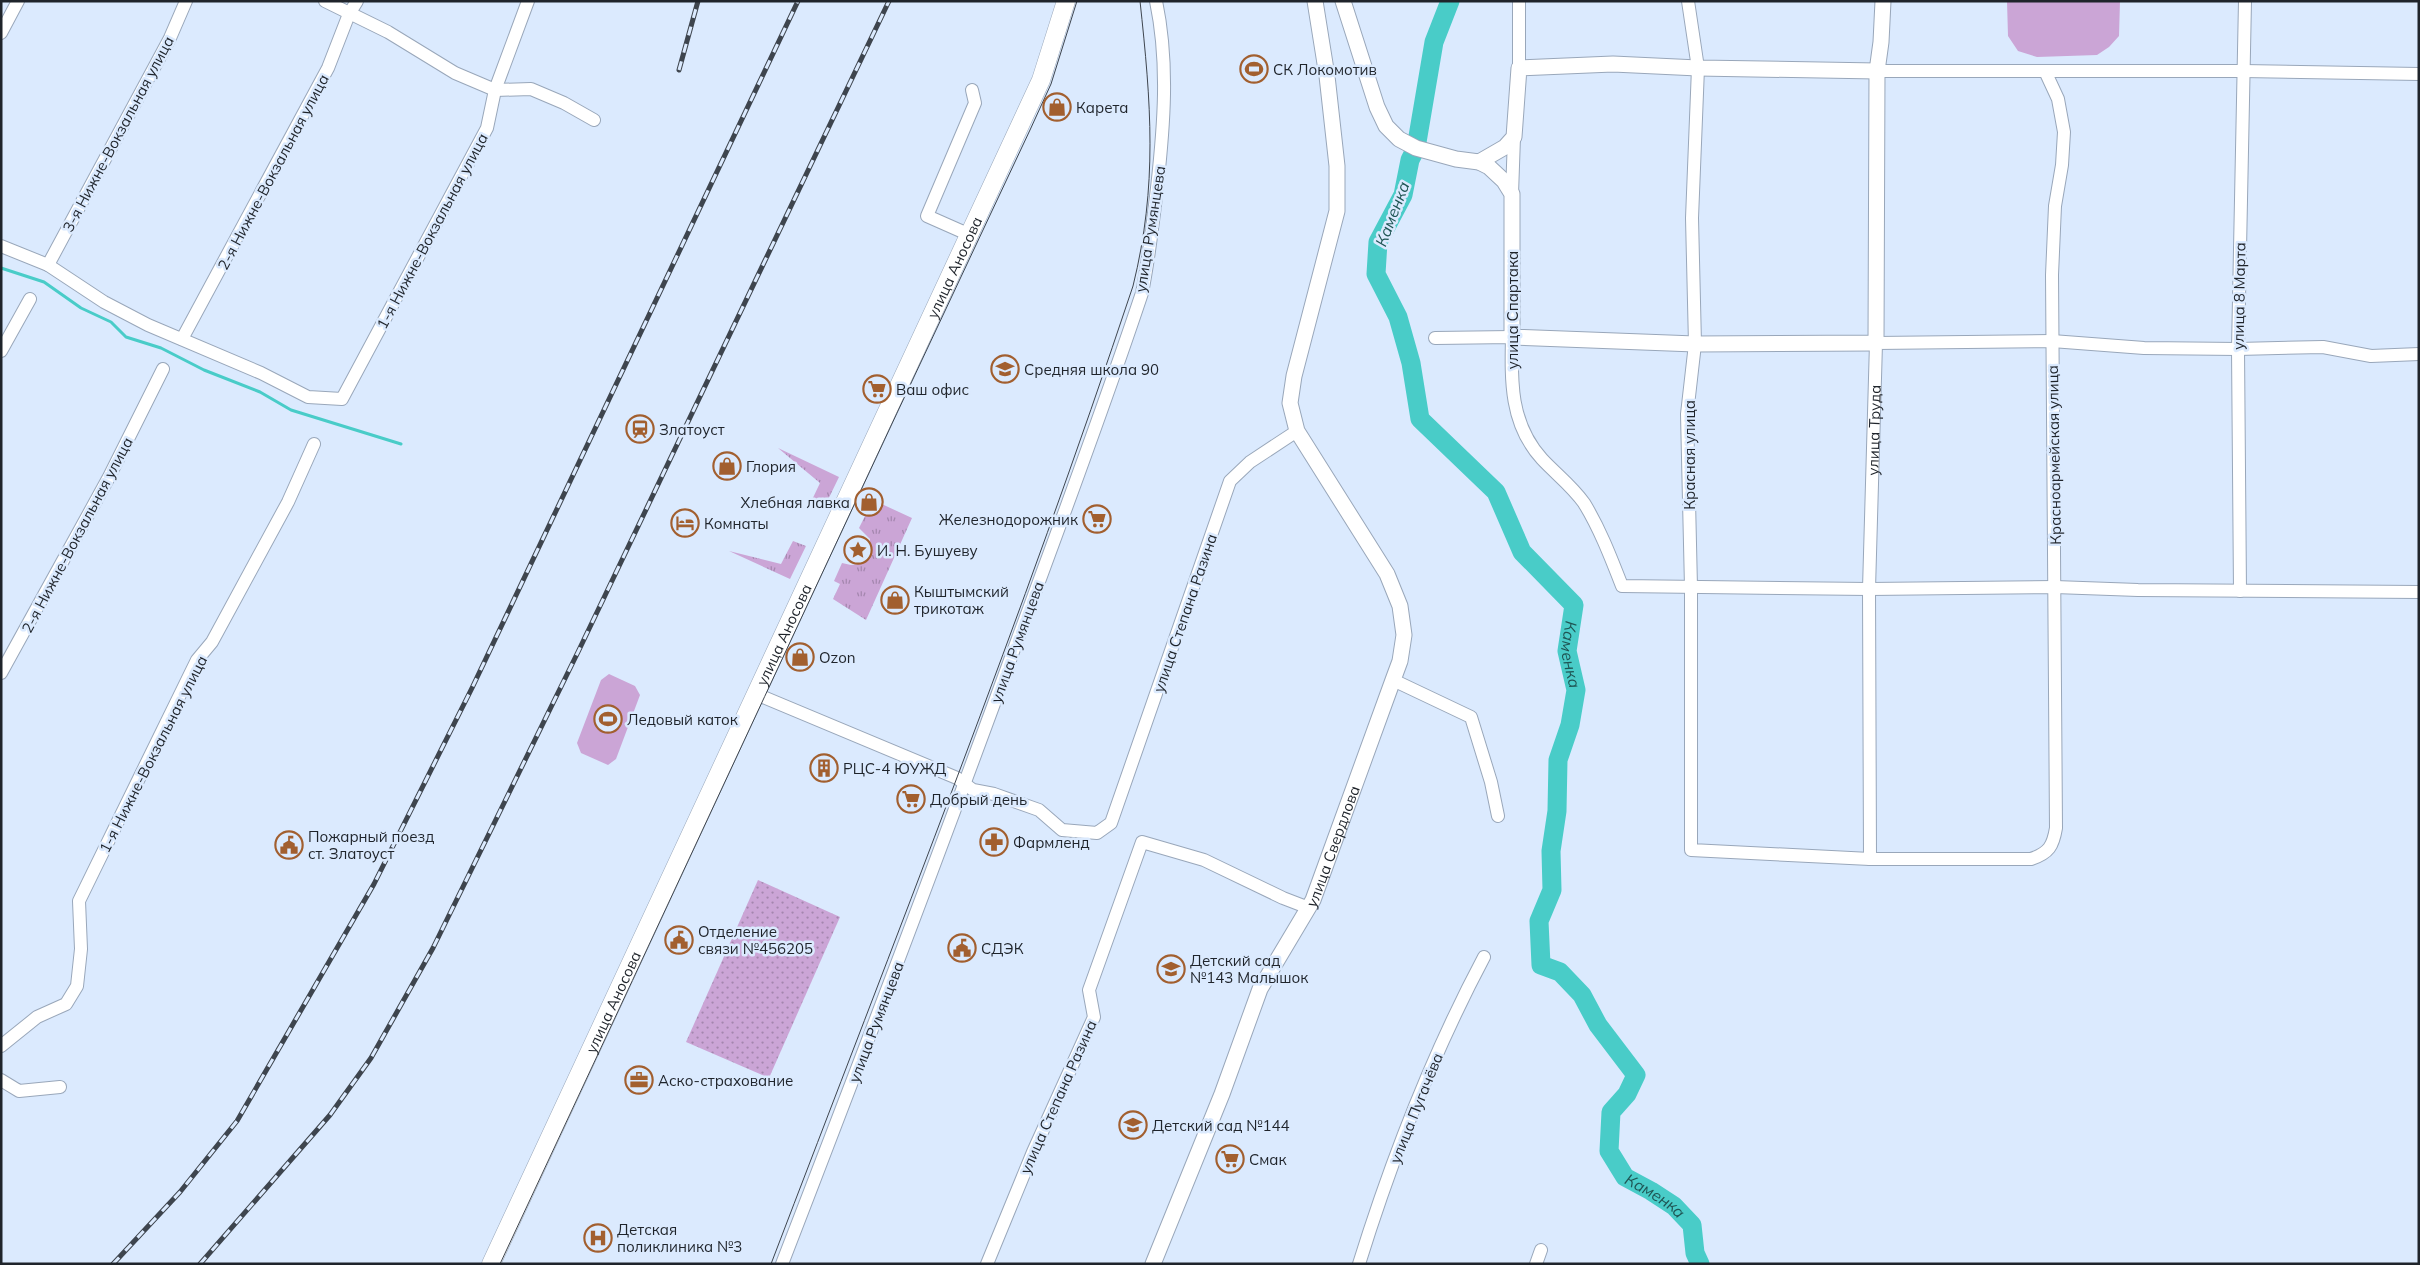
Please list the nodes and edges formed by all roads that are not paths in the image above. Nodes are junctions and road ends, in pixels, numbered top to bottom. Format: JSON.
{"nodes":[{"id":1,"x":18,"y":1,"type":"edge"},
{"id":2,"x":186,"y":1,"type":"edge"},
{"id":3,"x":325,"y":1,"type":"edge"},
{"id":4,"x":357,"y":1,"type":"edge"},
{"id":5,"x":528,"y":1,"type":"edge"},
{"id":6,"x":1066,"y":1,"type":"edge"},
{"id":7,"x":1156,"y":1,"type":"edge"},
{"id":8,"x":1315,"y":1,"type":"edge"},
{"id":9,"x":1343,"y":1,"type":"edge"},
{"id":10,"x":1519,"y":1,"type":"edge"},
{"id":11,"x":1688,"y":1,"type":"edge"},
{"id":12,"x":1883,"y":1,"type":"edge"},
{"id":13,"x":2245,"y":1,"type":"edge"},
{"id":14,"x":349,"y":14,"type":"junction"},
{"id":15,"x":1,"y":33,"type":"edge"},
{"id":16,"x":1519,"y":68,"type":"junction"},
{"id":17,"x":1698,"y":68,"type":"junction"},
{"id":18,"x":1876,"y":71,"type":"junction"},
{"id":19,"x":2045,"y":71,"type":"junction"},
{"id":20,"x":2243,"y":71,"type":"junction"},
{"id":21,"x":2419,"y":74,"type":"edge"},
{"id":22,"x":495,"y":90,"type":"junction"},
{"id":23,"x":972,"y":90,"type":"dead end"},
{"id":24,"x":594,"y":120,"type":"dead end"},
{"id":25,"x":1514,"y":137,"type":"junction"},
{"id":26,"x":1480,"y":162,"type":"junction"},
{"id":27,"x":1512,"y":194,"type":"junction"},
{"id":28,"x":970,"y":235,"type":"junction"},
{"id":29,"x":1,"y":246,"type":"edge"},
{"id":30,"x":48,"y":265,"type":"junction"},
{"id":31,"x":30,"y":299,"type":"dead end"},
{"id":32,"x":1512,"y":337,"type":"junction"},
{"id":33,"x":1435,"y":338,"type":"dead end"},
{"id":34,"x":182,"y":339,"type":"junction"},
{"id":35,"x":2052,"y":340,"type":"junction"},
{"id":36,"x":1876,"y":342,"type":"junction"},
{"id":37,"x":1695,"y":344,"type":"junction"},
{"id":38,"x":2238,"y":349,"type":"junction"},
{"id":39,"x":1,"y":351,"type":"edge"},
{"id":40,"x":2418,"y":352,"type":"edge"},
{"id":41,"x":163,"y":369,"type":"dead end"},
{"id":42,"x":1297,"y":431,"type":"junction"},
{"id":43,"x":314,"y":444,"type":"dead end"},
{"id":44,"x":1691,"y":587,"type":"junction"},
{"id":45,"x":2055,"y":587,"type":"junction"},
{"id":46,"x":1869,"y":589,"type":"junction"},
{"id":47,"x":2240,"y":590,"type":"junction"},
{"id":48,"x":2419,"y":592,"type":"edge"},
{"id":49,"x":1,"y":673,"type":"edge"},
{"id":50,"x":1394,"y":680,"type":"junction"},
{"id":51,"x":756,"y":694,"type":"junction"},
{"id":52,"x":965,"y":784,"type":"junction"},
{"id":53,"x":1498,"y":816,"type":"dead end"},
{"id":54,"x":1870,"y":859,"type":"junction"},
{"id":55,"x":1309,"y":908,"type":"junction"},
{"id":56,"x":1484,"y":957,"type":"dead end"},
{"id":57,"x":1,"y":1046,"type":"edge"},
{"id":58,"x":1,"y":1080,"type":"edge"},
{"id":59,"x":60,"y":1087,"type":"dead end"},
{"id":60,"x":1541,"y":1250,"type":"dead end"},
{"id":61,"x":491,"y":1264,"type":"edge"},
{"id":62,"x":782,"y":1264,"type":"edge"},
{"id":63,"x":987,"y":1264,"type":"edge"},
{"id":64,"x":1153,"y":1264,"type":"edge"},
{"id":65,"x":1359,"y":1264,"type":"edge"},
{"id":66,"x":1536,"y":1264,"type":"edge"}],
"edges":[{"from":1,"to":15,"type":"street"},
{"from":2,"to":30,"type":"street","name":"3-я Нижне-Вокзальная улица"},
{"from":3,"to":14,"type":"street"},
{"from":4,"to":14,"type":"street","name":"2-я Нижне-Вокзальная улица"},
{"from":5,"to":22,"type":"street","name":"1-я Нижне-Вокзальная улица"},
{"from":6,"to":28,"type":"main road","name":"улица Аносова"},
{"from":7,"to":52,"type":"street","name":"улица Румянцева"},
{"from":8,"to":42,"type":"street","name":"улица Свердлова"},
{"from":9,"to":26,"type":"street"},
{"from":10,"to":16,"type":"street","name":"улица Спартака"},
{"from":11,"to":17,"type":"street","name":"Красная улица"},
{"from":12,"to":18,"type":"street","name":"улица Труда"},
{"from":13,"to":20,"type":"street","name":"улица 8 Марта"},
{"from":14,"to":22,"type":"street"},
{"from":14,"to":34,"type":"street","name":"2-я Нижне-Вокзальная улица"},
{"from":16,"to":17,"type":"street"},
{"from":16,"to":25,"type":"street","name":"улица Спартака"},
{"from":17,"to":18,"type":"street"},
{"from":17,"to":37,"type":"street","name":"Красная улица"},
{"from":18,"to":19,"type":"street"},
{"from":18,"to":36,"type":"street","name":"улица Труда"},
{"from":19,"to":20,"type":"street"},
{"from":19,"to":35,"type":"street","name":"Красноармейская улица"},
{"from":20,"to":21,"type":"street"},
{"from":20,"to":38,"type":"street","name":"улица 8 Марта"},
{"from":22,"to":24,"type":"street"},
{"from":22,"to":34,"type":"street","name":"1-я Нижне-Вокзальная улица"},
{"from":23,"to":28,"type":"street"},
{"from":25,"to":26,"type":"street"},
{"from":25,"to":27,"type":"street","name":"улица Спартака"},
{"from":26,"to":27,"type":"street"},
{"from":27,"to":32,"type":"street","name":"улица Спартака"},
{"from":28,"to":51,"type":"main road","name":"улица Аносова"},
{"from":29,"to":30,"type":"street"},
{"from":30,"to":34,"type":"street"},
{"from":31,"to":39,"type":"street"},
{"from":32,"to":33,"type":"street"},
{"from":32,"to":37,"type":"street"},
{"from":32,"to":44,"type":"street","name":"улица Спартака"},
{"from":35,"to":36,"type":"street"},
{"from":35,"to":38,"type":"street"},
{"from":35,"to":45,"type":"street","name":"Красноармейская улица"},
{"from":36,"to":37,"type":"street"},
{"from":36,"to":46,"type":"street","name":"улица Труда"},
{"from":37,"to":44,"type":"street","name":"Красная улица"},
{"from":38,"to":40,"type":"street"},
{"from":38,"to":47,"type":"street","name":"улица 8 Марта"},
{"from":41,"to":49,"type":"street","name":"2-я Нижне-Вокзальная улица"},
{"from":42,"to":50,"type":"street","name":"улица Свердлова"},
{"from":42,"to":52,"type":"street","name":"улица Степана Разина"},
{"from":43,"to":57,"type":"street","name":"1-я Нижне-Вокзальная улица"},
{"from":44,"to":46,"type":"street"},
{"from":44,"to":54,"type":"street","name":"Красная улица"},
{"from":45,"to":46,"type":"street"},
{"from":45,"to":47,"type":"street"},
{"from":45,"to":54,"type":"street","name":"Красноармейская улица"},
{"from":46,"to":54,"type":"street","name":"улица Труда"},
{"from":47,"to":48,"type":"street"},
{"from":50,"to":53,"type":"street"},
{"from":50,"to":55,"type":"street","name":"улица Свердлова"},
{"from":51,"to":52,"type":"street"},
{"from":51,"to":61,"type":"main road","name":"улица Аносова"},
{"from":52,"to":62,"type":"street","name":"улица Румянцева"},
{"from":55,"to":63,"type":"street","name":"улица Степана Разина"},
{"from":55,"to":64,"type":"street","name":"улица Свердлова"},
{"from":56,"to":65,"type":"street","name":"улица Пугачёва"},
{"from":58,"to":59,"type":"street"},
{"from":60,"to":66,"type":"street"}]}
